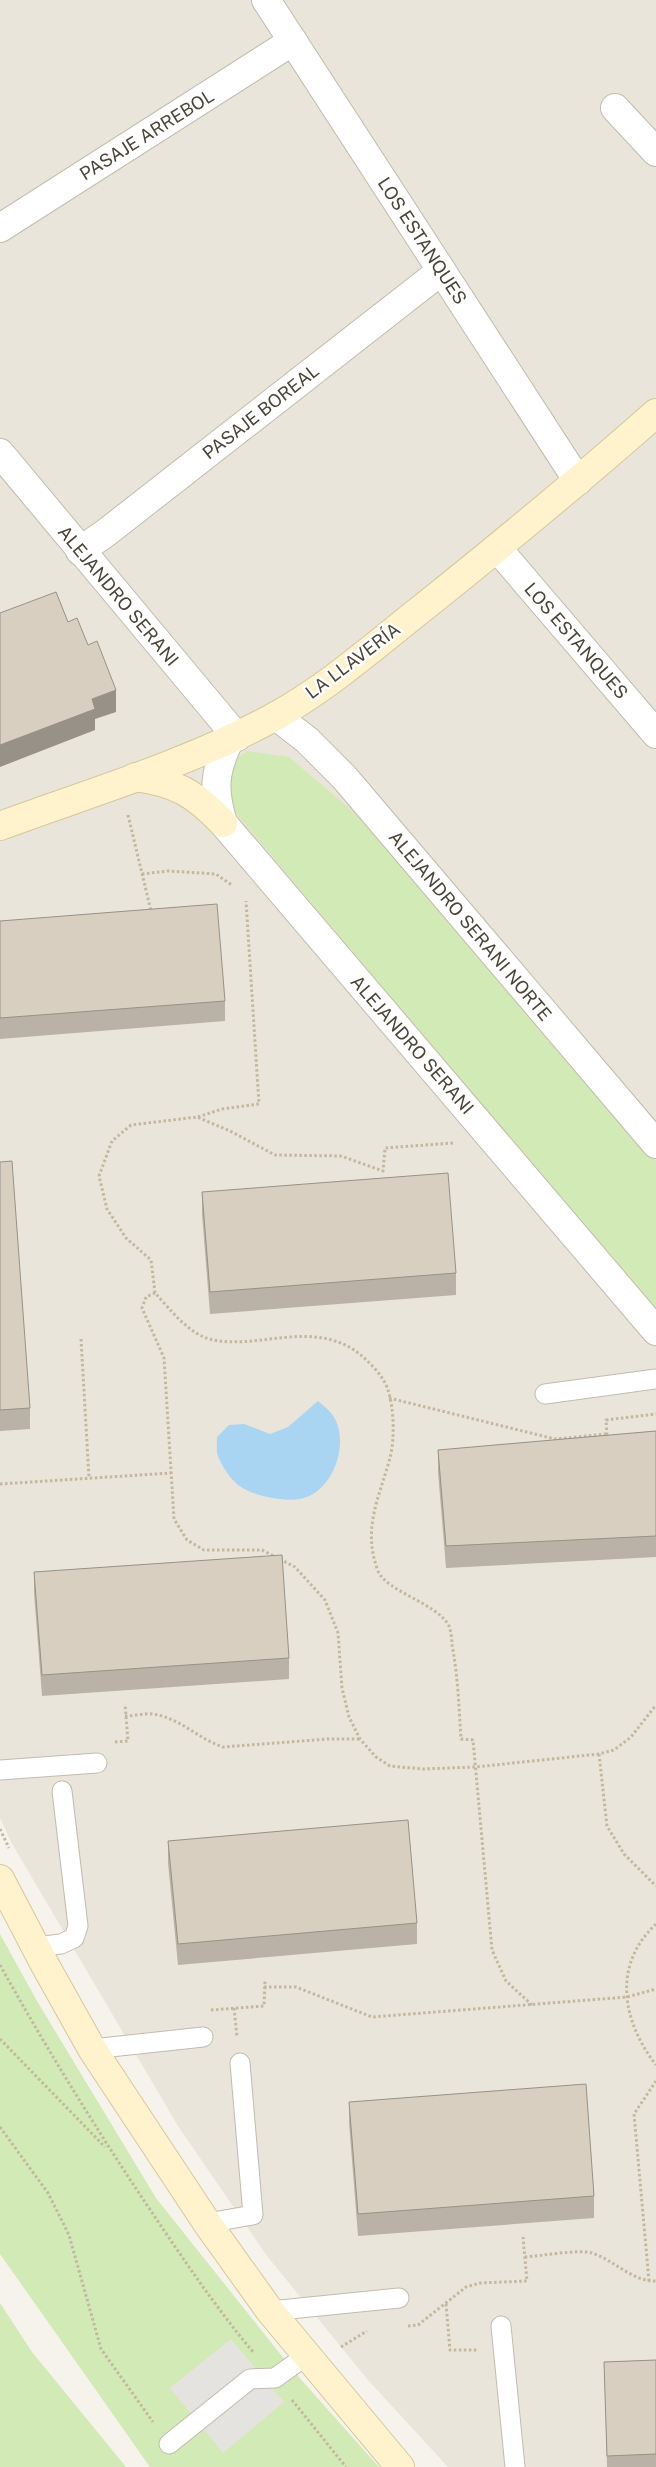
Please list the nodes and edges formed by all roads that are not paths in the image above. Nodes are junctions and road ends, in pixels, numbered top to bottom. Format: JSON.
{"nodes":[{"id":1,"x":266,"y":0,"type":"edge"},
{"id":2,"x":293,"y":41,"type":"junction"},
{"id":3,"x":615,"y":108,"type":"dead end"},
{"id":4,"x":656,"y":152,"type":"edge"},
{"id":5,"x":0,"y":228,"type":"edge"},
{"id":6,"x":441,"y":271,"type":"junction"},
{"id":7,"x":653,"y":422,"type":"edge"},
{"id":8,"x":0,"y":453,"type":"edge"},
{"id":9,"x":578,"y":481,"type":"junction"},
{"id":10,"x":497,"y":548,"type":"junction"},
{"id":11,"x":80,"y":551,"type":"junction"},
{"id":12,"x":276,"y":716,"type":"junction"},
{"id":13,"x":656,"y":734,"type":"edge"},
{"id":14,"x":233,"y":739,"type":"junction"},
{"id":15,"x":127,"y":780,"type":"junction"},
{"id":16,"x":223,"y":823,"type":"junction"},
{"id":17,"x":0,"y":826,"type":"edge"},
{"id":18,"x":656,"y":1144,"type":"edge"},
{"id":19,"x":656,"y":1331,"type":"edge"},
{"id":20,"x":656,"y":1379,"type":"edge"},
{"id":21,"x":545,"y":1394,"type":"dead end"},
{"id":22,"x":96,"y":1763,"type":"dead end"},
{"id":23,"x":0,"y":1770,"type":"edge"},
{"id":24,"x":62,"y":1791,"type":"dead end"},
{"id":25,"x":0,"y":1879,"type":"edge"},
{"id":26,"x":35,"y":1947,"type":"junction"},
{"id":27,"x":203,"y":2037,"type":"dead end"},
{"id":28,"x":92,"y":2048,"type":"junction"},
{"id":29,"x":240,"y":2063,"type":"dead end"},
{"id":30,"x":207,"y":2223,"type":"junction"},
{"id":31,"x":398,"y":2298,"type":"dead end"},
{"id":32,"x":270,"y":2311,"type":"junction"},
{"id":33,"x":501,"y":2326,"type":"dead end"},
{"id":34,"x":307,"y":2355,"type":"junction"},
{"id":35,"x":169,"y":2444,"type":"road end"},
{"id":36,"x":400,"y":2467,"type":"edge"},
{"id":37,"x":515,"y":2467,"type":"edge"}],
"edges":[{"from":1,"to":2,"type":"street","name":"LOS ESTANQUES"},
{"from":2,"to":5,"type":"street","name":"PASAJE ARREBOL"},
{"from":2,"to":6,"type":"street","name":"LOS ESTANQUES"},
{"from":3,"to":4,"type":"street"},
{"from":6,"to":9,"type":"street","name":"LOS ESTANQUES"},
{"from":6,"to":11,"type":"street","name":"PASAJE BOREAL"},
{"from":7,"to":9,"type":"street","name":"LA LLAVERÍA"},
{"from":8,"to":11,"type":"street","name":"ALEJANDRO SERANI"},
{"from":9,"to":10,"type":"street","name":"LA LLAVERÍA"},
{"from":10,"to":12,"type":"street","name":"LA LLAVERÍA"},
{"from":10,"to":13,"type":"street","name":"LOS ESTANQUES"},
{"from":11,"to":14,"type":"street","name":"ALEJANDRO SERANI"},
{"from":12,"to":14,"type":"street","name":"LA LLAVERÍA"},
{"from":12,"to":18,"type":"street","name":"ALEJANDRO SERANI NORTE"},
{"from":14,"to":15,"type":"street","name":"LA LLAVERÍA"},
{"from":14,"to":16,"type":"street","name":"ALEJANDRO SERANI"},
{"from":15,"to":16,"type":"street"},
{"from":15,"to":17,"type":"street","name":"LA LLAVERÍA"},
{"from":16,"to":19,"type":"street","name":"ALEJANDRO SERANI"},
{"from":20,"to":21,"type":"lane"},
{"from":22,"to":23,"type":"lane"},
{"from":24,"to":26,"type":"lane"},
{"from":25,"to":26,"type":"street"},
{"from":26,"to":28,"type":"street"},
{"from":27,"to":28,"type":"lane"},
{"from":28,"to":30,"type":"street"},
{"from":29,"to":30,"type":"lane"},
{"from":30,"to":32,"type":"street"},
{"from":31,"to":32,"type":"lane"},
{"from":32,"to":34,"type":"street"},
{"from":33,"to":37,"type":"lane"},
{"from":34,"to":35,"type":"lane"},
{"from":34,"to":36,"type":"street"}]}
